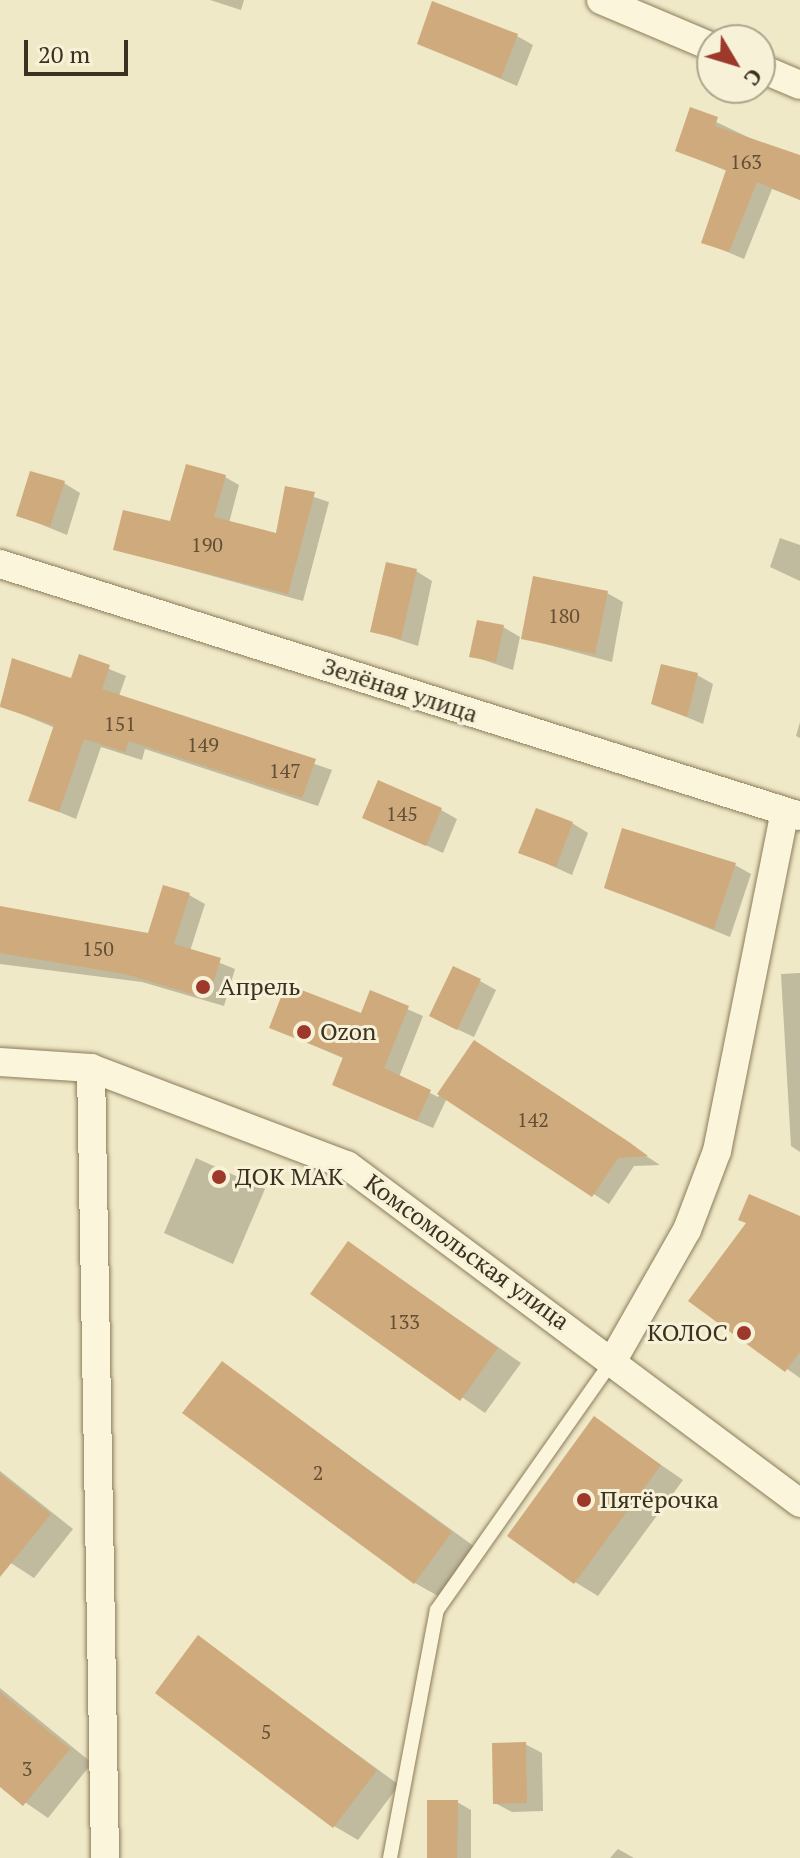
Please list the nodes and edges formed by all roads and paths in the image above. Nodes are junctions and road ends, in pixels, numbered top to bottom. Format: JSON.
{"nodes":[{"id":1,"x":601,"y":0,"type":"edge"},
{"id":2,"x":696,"y":40,"type":"edge"},
{"id":3,"x":776,"y":75,"type":"edge"},
{"id":4,"x":800,"y":85,"type":"edge"},
{"id":5,"x":0,"y":564,"type":"edge"},
{"id":6,"x":792,"y":815,"type":"edge"},
{"id":7,"x":0,"y":1062,"type":"edge"},
{"id":8,"x":91,"y":1068,"type":"junction"},
{"id":9,"x":613,"y":1360,"type":"junction"},
{"id":10,"x":800,"y":1503,"type":"edge"},
{"id":11,"x":105,"y":1858,"type":"edge"},
{"id":12,"x":390,"y":1858,"type":"edge"}],
"edges":[{"from":1,"to":2,"type":"street"},
{"from":3,"to":4,"type":"street"},
{"from":5,"to":6,"type":"street","name":"Зелёная улица"},
{"from":6,"to":9,"type":"street"},
{"from":7,"to":8,"type":"street","name":"Комсомольская улица"},
{"from":8,"to":9,"type":"street","name":"Комсомольская улица"},
{"from":8,"to":11,"type":"street"},
{"from":9,"to":10,"type":"street","name":"Комсомольская улица"},
{"from":9,"to":12,"type":"lane"}]}
